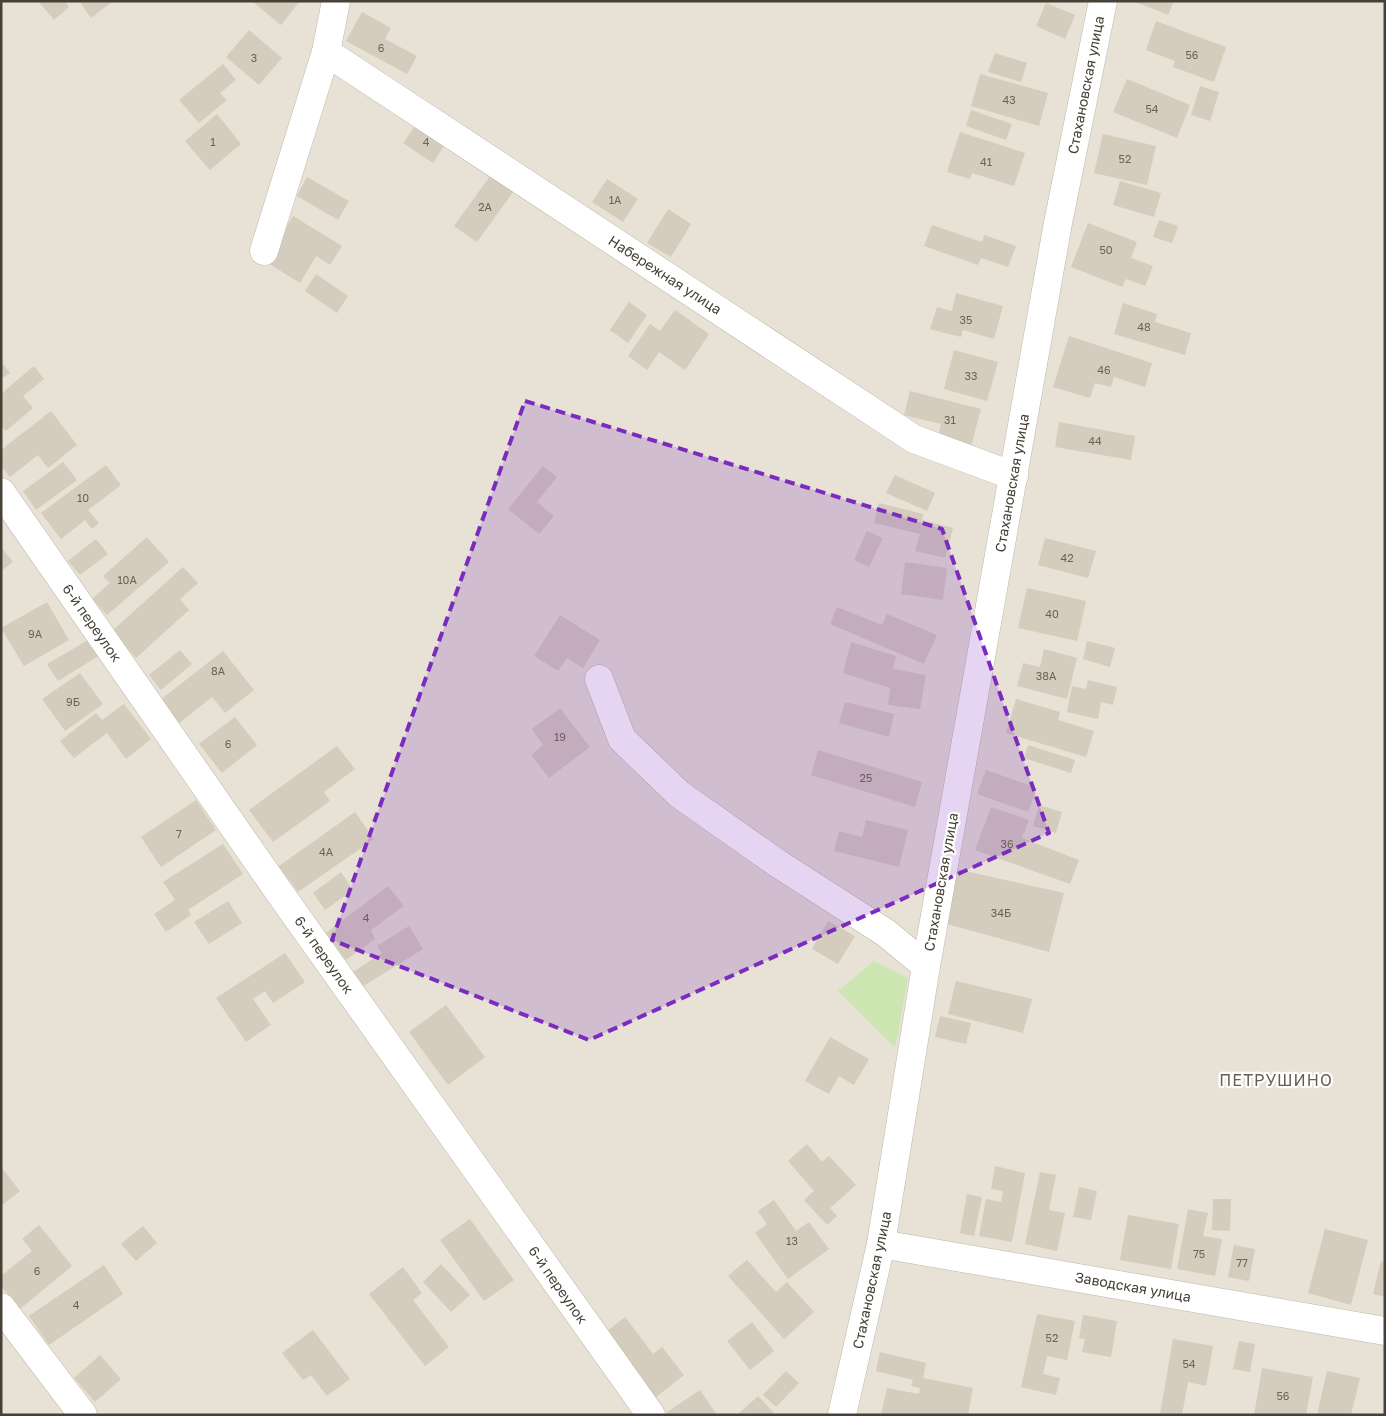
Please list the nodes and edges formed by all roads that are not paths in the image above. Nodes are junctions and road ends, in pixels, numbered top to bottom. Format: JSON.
{"nodes":[{"id":1,"x":336,"y":1,"type":"edge"},
{"id":2,"x":1102,"y":1,"type":"edge"},
{"id":3,"x":326,"y":52,"type":"junction"},
{"id":4,"x":264,"y":250,"type":"dead end"},
{"id":5,"x":1014,"y":476,"type":"junction"},
{"id":6,"x":1,"y":492,"type":"edge"},
{"id":7,"x":599,"y":679,"type":"dead end"},
{"id":8,"x":926,"y":966,"type":"junction"},
{"id":9,"x":881,"y":1244,"type":"junction"},
{"id":10,"x":1,"y":1307,"type":"edge"},
{"id":11,"x":1385,"y":1331,"type":"edge"},
{"id":12,"x":83,"y":1415,"type":"edge"},
{"id":13,"x":651,"y":1415,"type":"edge"},
{"id":14,"x":842,"y":1415,"type":"edge"}],
"edges":[{"from":1,"to":3,"type":"street"},
{"from":2,"to":5,"type":"street","name":"Стахановская улица"},
{"from":3,"to":4,"type":"street"},
{"from":3,"to":5,"type":"street","name":"Набережная улица"},
{"from":5,"to":8,"type":"street","name":"Стахановская улица"},
{"from":6,"to":13,"type":"street","name":"6-й переулок"},
{"from":7,"to":8,"type":"street","name":"Стахановская улица"},
{"from":8,"to":9,"type":"street","name":"Стахановская улица"},
{"from":9,"to":11,"type":"street","name":"Заводская улица"},
{"from":9,"to":14,"type":"street","name":"Стахановская улица"},
{"from":10,"to":12,"type":"street"}]}
